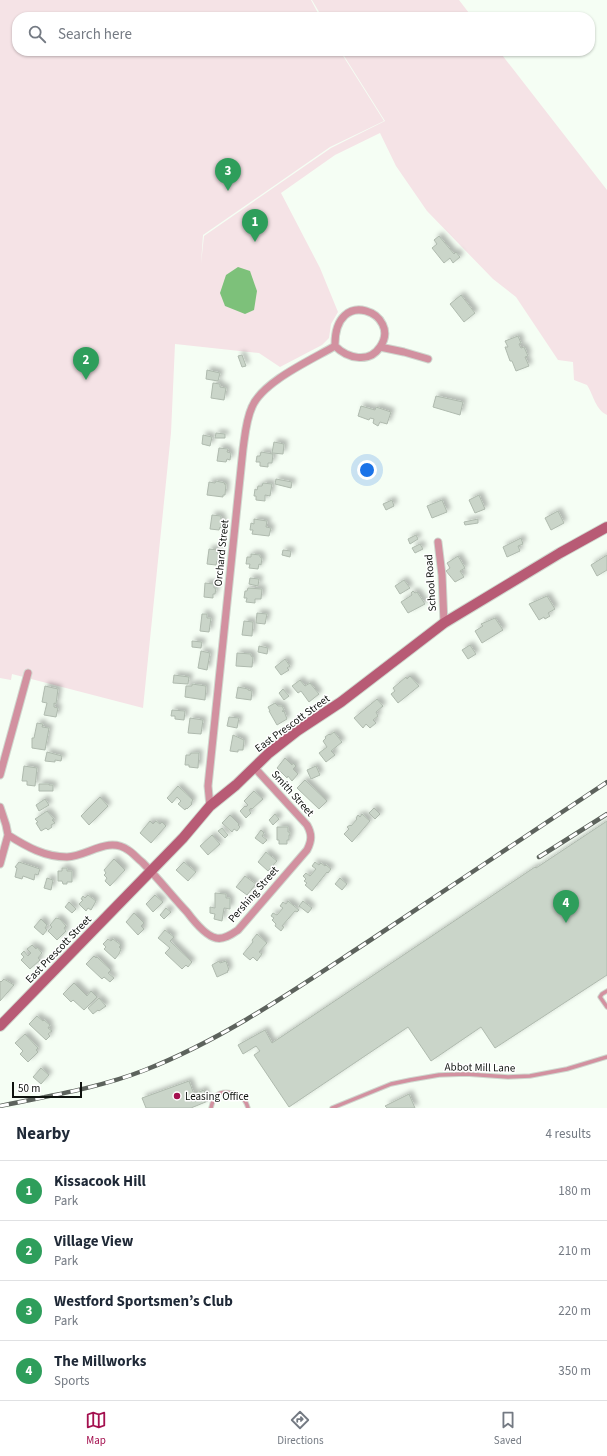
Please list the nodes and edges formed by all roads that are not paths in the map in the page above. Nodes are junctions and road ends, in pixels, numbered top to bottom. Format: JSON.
{"nodes":[{"id":1,"x":335,"y":346,"type":"junction"},
{"id":2,"x":380,"y":347,"type":"junction"},
{"id":3,"x":428,"y":359,"type":"dead end"},
{"id":4,"x":607,"y":527,"type":"edge"},
{"id":5,"x":438,"y":542,"type":"dead end"},
{"id":6,"x":444,"y":623,"type":"junction"},
{"id":7,"x":28,"y":673,"type":"dead end"},
{"id":8,"x":254,"y":767,"type":"junction"},
{"id":9,"x":0,"y":775,"type":"edge"},
{"id":10,"x":210,"y":806,"type":"junction"},
{"id":11,"x":0,"y":807,"type":"edge"},
{"id":12,"x":8,"y":836,"type":"junction"},
{"id":13,"x":311,"y":837,"type":"joint"},
{"id":14,"x":0,"y":864,"type":"edge"},
{"id":15,"x":151,"y":872,"type":"junction"},
{"id":16,"x":607,"y":991,"type":"edge"},
{"id":17,"x":607,"y":1007,"type":"edge"},
{"id":18,"x":0,"y":1026,"type":"edge"},
{"id":19,"x":607,"y":1057,"type":"edge"},
{"id":20,"x":211,"y":1108,"type":"edge"},
{"id":21,"x":248,"y":1108,"type":"edge"},
{"id":22,"x":332,"y":1108,"type":"edge"}],
"edges":[{"from":1,"to":2,"type":"street"},
{"from":1,"to":2,"type":"street"},
{"from":1,"to":10,"type":"street","name":"Orchard Street"},
{"from":2,"to":3,"type":"street"},
{"from":4,"to":6,"type":"main road","name":"East Prescott Street"},
{"from":5,"to":6,"type":"street","name":"School Road"},
{"from":6,"to":8,"type":"main road","name":"East Prescott Street"},
{"from":7,"to":9,"type":"street"},
{"from":8,"to":10,"type":"main road","name":"East Prescott Street"},
{"from":8,"to":13,"type":"street","name":"Smith Street"},
{"from":10,"to":15,"type":"main road","name":"East Prescott Street"},
{"from":11,"to":12,"type":"street"},
{"from":12,"to":14,"type":"street"},
{"from":12,"to":15,"type":"street"},
{"from":13,"to":15,"type":"street","name":"Pershing Street"},
{"from":15,"to":18,"type":"main road","name":"East Prescott Street"},
{"from":16,"to":17,"type":"lane"},
{"from":19,"to":22,"type":"lane","name":"Abbot Mill Lane"},
{"from":20,"to":21,"type":"lane"}]}
